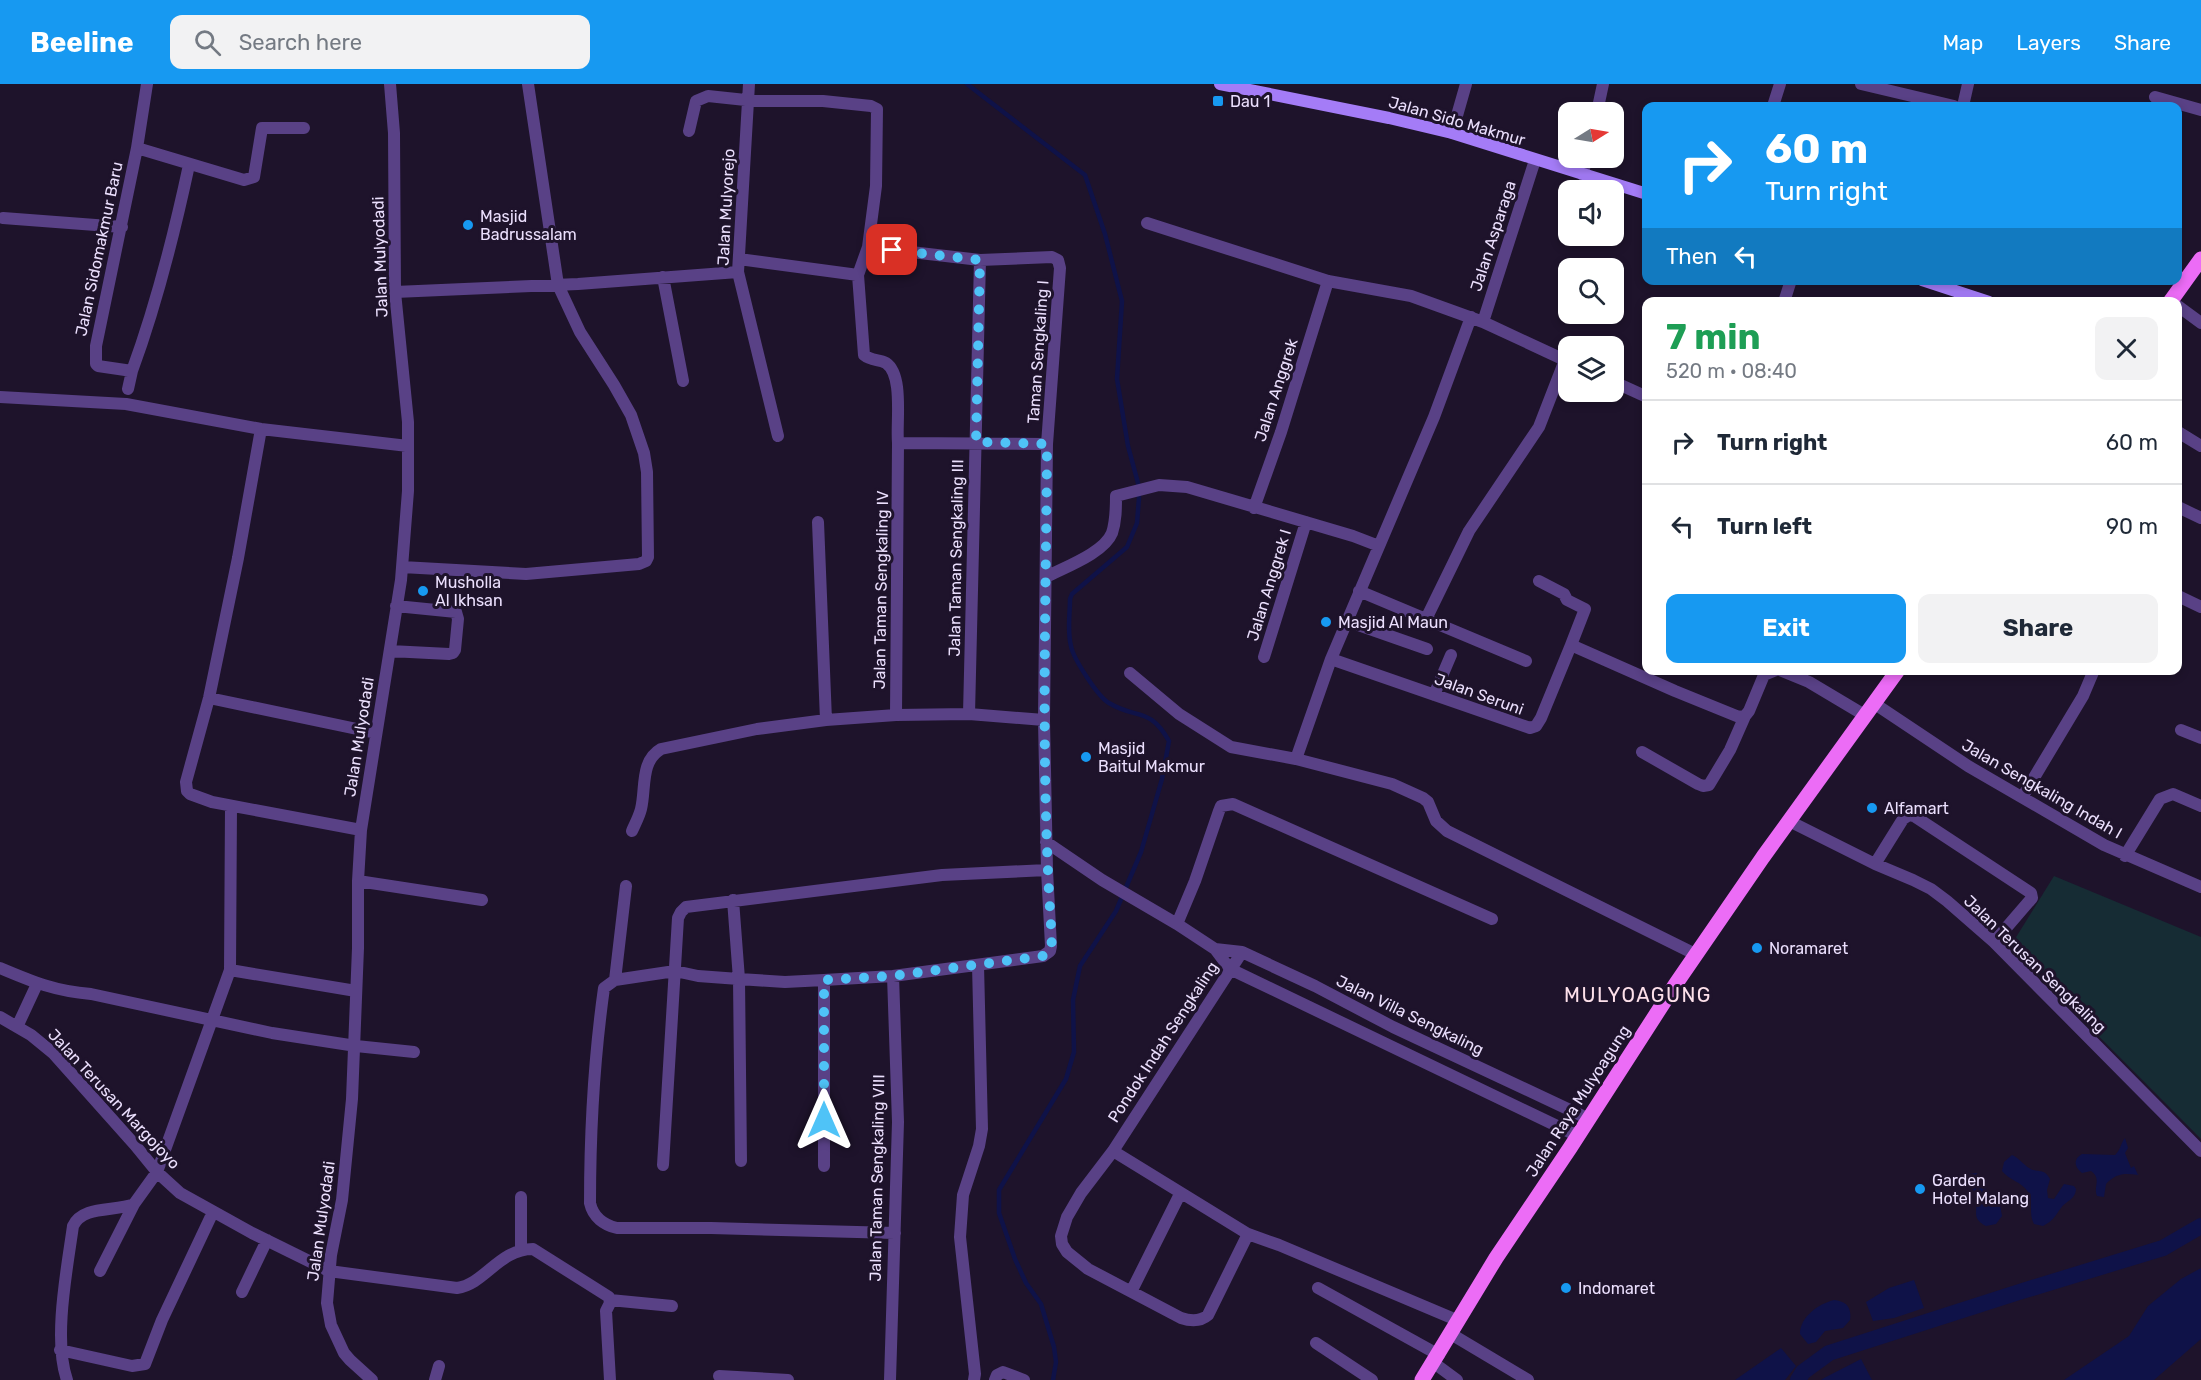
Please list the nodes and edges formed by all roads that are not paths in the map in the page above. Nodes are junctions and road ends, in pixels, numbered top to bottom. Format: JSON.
{"nodes":[{"id":1,"x":147,"y":84,"type":"edge"},
{"id":2,"x":390,"y":84,"type":"edge"},
{"id":3,"x":528,"y":84,"type":"edge"},
{"id":4,"x":749,"y":84,"type":"edge"},
{"id":5,"x":1220,"y":84,"type":"edge"},
{"id":6,"x":1466,"y":84,"type":"edge"},
{"id":7,"x":1603,"y":84,"type":"edge"},
{"id":8,"x":1780,"y":84,"type":"edge"},
{"id":9,"x":1861,"y":84,"type":"edge"},
{"id":10,"x":1968,"y":84,"type":"edge"},
{"id":11,"x":2156,"y":97,"type":"dead end"},
{"id":12,"x":749,"y":100,"type":"junction"},
{"id":13,"x":1599,"y":102,"type":"edge"},
{"id":14,"x":1774,"y":102,"type":"edge"},
{"id":15,"x":1937,"y":102,"type":"edge"},
{"id":16,"x":1964,"y":102,"type":"edge"},
{"id":17,"x":2172,"y":102,"type":"edge"},
{"id":18,"x":2182,"y":105,"type":"edge"},
{"id":19,"x":2201,"y":111,"type":"edge"},
{"id":20,"x":304,"y":128,"type":"dead end"},
{"id":21,"x":689,"y":131,"type":"dead end"},
{"id":22,"x":1452,"y":133,"type":"junction"},
{"id":23,"x":137,"y":148,"type":"junction"},
{"id":24,"x":1535,"y":160,"type":"junction"},
{"id":25,"x":189,"y":165,"type":"junction"},
{"id":26,"x":1584,"y":168,"type":"edge"},
{"id":27,"x":1583,"y":175,"type":"junction"},
{"id":28,"x":1642,"y":193,"type":"edge"},
{"id":29,"x":3,"y":218,"type":"dead end"},
{"id":30,"x":1147,"y":223,"type":"dead end"},
{"id":31,"x":122,"y":227,"type":"junction"},
{"id":32,"x":868,"y":248,"type":"junction"},
{"id":33,"x":2201,"y":259,"type":"edge"},
{"id":34,"x":980,"y":260,"type":"junction"},
{"id":35,"x":738,"y":265,"type":"junction"},
{"id":36,"x":858,"y":275,"type":"junction"},
{"id":37,"x":663,"y":277,"type":"junction"},
{"id":38,"x":1328,"y":281,"type":"junction"},
{"id":39,"x":564,"y":285,"type":"junction"},
{"id":40,"x":1937,"y":285,"type":"edge"},
{"id":41,"x":395,"y":292,"type":"junction"},
{"id":42,"x":1974,"y":297,"type":"edge"},
{"id":43,"x":2176,"y":297,"type":"edge"},
{"id":44,"x":2182,"y":309,"type":"edge"},
{"id":45,"x":1477,"y":319,"type":"junction"},
{"id":46,"x":2201,"y":323,"type":"edge"},
{"id":47,"x":1558,"y":357,"type":"edge"},
{"id":48,"x":132,"y":371,"type":"junction"},
{"id":49,"x":683,"y":381,"type":"dead end"},
{"id":50,"x":1558,"y":383,"type":"edge"},
{"id":51,"x":1624,"y":387,"type":"edge"},
{"id":52,"x":128,"y":389,"type":"dead end"},
{"id":53,"x":1642,"y":395,"type":"edge"},
{"id":54,"x":0,"y":397,"type":"edge"},
{"id":55,"x":261,"y":429,"type":"junction"},
{"id":56,"x":2182,"y":434,"type":"edge"},
{"id":57,"x":778,"y":436,"type":"dead end"},
{"id":58,"x":898,"y":442,"type":"junction"},
{"id":59,"x":976,"y":442,"type":"junction"},
{"id":60,"x":1047,"y":444,"type":"junction"},
{"id":61,"x":408,"y":446,"type":"junction"},
{"id":62,"x":2201,"y":446,"type":"edge"},
{"id":63,"x":1254,"y":508,"type":"junction"},
{"id":64,"x":2182,"y":509,"type":"edge"},
{"id":65,"x":2201,"y":518,"type":"edge"},
{"id":66,"x":818,"y":522,"type":"dead end"},
{"id":67,"x":1306,"y":522,"type":"junction"},
{"id":68,"x":1379,"y":546,"type":"junction"},
{"id":69,"x":402,"y":567,"type":"junction"},
{"id":70,"x":1046,"y":577,"type":"junction"},
{"id":71,"x":1539,"y":581,"type":"dead end"},
{"id":72,"x":1359,"y":591,"type":"junction"},
{"id":73,"x":2182,"y":598,"type":"edge"},
{"id":74,"x":396,"y":606,"type":"junction"},
{"id":75,"x":2201,"y":607,"type":"edge"},
{"id":76,"x":1426,"y":619,"type":"junction"},
{"id":77,"x":1347,"y":621,"type":"junction"},
{"id":78,"x":1571,"y":645,"type":"junction"},
{"id":79,"x":1427,"y":649,"type":"dead end"},
{"id":80,"x":390,"y":651,"type":"junction"},
{"id":81,"x":1451,"y":655,"type":"dead end"},
{"id":82,"x":1264,"y":657,"type":"dead end"},
{"id":83,"x":1330,"y":659,"type":"junction"},
{"id":84,"x":1526,"y":661,"type":"dead end"},
{"id":85,"x":1130,"y":673,"type":"dead end"},
{"id":86,"x":1764,"y":675,"type":"edge"},
{"id":87,"x":1791,"y":675,"type":"edge"},
{"id":88,"x":1895,"y":675,"type":"edge"},
{"id":89,"x":2092,"y":675,"type":"edge"},
{"id":90,"x":1434,"y":695,"type":"junction"},
{"id":91,"x":209,"y":698,"type":"junction"},
{"id":92,"x":1871,"y":710,"type":"junction"},
{"id":93,"x":969,"y":714,"type":"junction"},
{"id":94,"x":896,"y":715,"type":"junction"},
{"id":95,"x":1745,"y":716,"type":"junction"},
{"id":96,"x":825,"y":720,"type":"junction"},
{"id":97,"x":1044,"y":720,"type":"junction"},
{"id":98,"x":2181,"y":730,"type":"dead end"},
{"id":99,"x":376,"y":733,"type":"junction"},
{"id":100,"x":2201,"y":738,"type":"edge"},
{"id":101,"x":1642,"y":752,"type":"dead end"},
{"id":102,"x":1296,"y":759,"type":"junction"},
{"id":103,"x":2023,"y":796,"type":"junction"},
{"id":104,"x":231,"y":806,"type":"junction"},
{"id":105,"x":2201,"y":806,"type":"edge"},
{"id":106,"x":1789,"y":821,"type":"junction"},
{"id":107,"x":361,"y":830,"type":"junction"},
{"id":108,"x":632,"y":831,"type":"dead end"},
{"id":109,"x":1046,"y":842,"type":"junction"},
{"id":110,"x":2125,"y":856,"type":"junction"},
{"id":111,"x":1875,"y":864,"type":"junction"},
{"id":112,"x":1047,"y":870,"type":"junction"},
{"id":113,"x":358,"y":881,"type":"junction"},
{"id":114,"x":626,"y":886,"type":"dead end"},
{"id":115,"x":2201,"y":887,"type":"edge"},
{"id":116,"x":482,"y":900,"type":"dead end"},
{"id":117,"x":734,"y":900,"type":"junction"},
{"id":118,"x":1492,"y":919,"type":"dead end"},
{"id":119,"x":1174,"y":922,"type":"junction"},
{"id":120,"x":1994,"y":942,"type":"junction"},
{"id":121,"x":1215,"y":950,"type":"junction"},
{"id":122,"x":1242,"y":952,"type":"junction"},
{"id":123,"x":1697,"y":955,"type":"junction"},
{"id":124,"x":978,"y":965,"type":"junction"},
{"id":125,"x":0,"y":968,"type":"edge"},
{"id":126,"x":1230,"y":969,"type":"junction"},
{"id":127,"x":230,"y":970,"type":"junction"},
{"id":128,"x":675,"y":971,"type":"junction"},
{"id":129,"x":892,"y":976,"type":"junction"},
{"id":130,"x":739,"y":979,"type":"junction"},
{"id":131,"x":615,"y":980,"type":"junction"},
{"id":132,"x":824,"y":980,"type":"junction"},
{"id":133,"x":37,"y":984,"type":"junction"},
{"id":134,"x":356,"y":991,"type":"junction"},
{"id":135,"x":0,"y":1017,"type":"edge"},
{"id":136,"x":212,"y":1019,"type":"junction"},
{"id":137,"x":17,"y":1027,"type":"junction"},
{"id":138,"x":1413,"y":1036,"type":"junction"},
{"id":139,"x":356,"y":1046,"type":"junction"},
{"id":140,"x":414,"y":1052,"type":"dead end"},
{"id":141,"x":1404,"y":1053,"type":"junction"},
{"id":142,"x":1589,"y":1119,"type":"junction"},
{"id":143,"x":1578,"y":1136,"type":"junction"},
{"id":144,"x":1113,"y":1151,"type":"junction"},
{"id":145,"x":2201,"y":1151,"type":"edge"},
{"id":146,"x":741,"y":1161,"type":"dead end"},
{"id":147,"x":663,"y":1165,"type":"dead end"},
{"id":148,"x":824,"y":1166,"type":"dead end"},
{"id":149,"x":157,"y":1172,"type":"junction"},
{"id":150,"x":1180,"y":1194,"type":"junction"},
{"id":151,"x":521,"y":1197,"type":"dead end"},
{"id":152,"x":134,"y":1204,"type":"junction"},
{"id":153,"x":213,"y":1212,"type":"junction"},
{"id":154,"x":894,"y":1233,"type":"junction"},
{"id":155,"x":1248,"y":1234,"type":"junction"},
{"id":156,"x":267,"y":1240,"type":"junction"},
{"id":157,"x":521,"y":1250,"type":"junction"},
{"id":158,"x":100,"y":1271,"type":"dead end"},
{"id":159,"x":329,"y":1271,"type":"junction"},
{"id":160,"x":1318,"y":1288,"type":"dead end"},
{"id":161,"x":1132,"y":1290,"type":"junction"},
{"id":162,"x":242,"y":1292,"type":"dead end"},
{"id":163,"x":610,"y":1300,"type":"junction"},
{"id":164,"x":672,"y":1306,"type":"dead end"},
{"id":165,"x":1455,"y":1327,"type":"junction"},
{"id":166,"x":1316,"y":1343,"type":"dead end"},
{"id":167,"x":60,"y":1350,"type":"junction"},
{"id":168,"x":1436,"y":1359,"type":"junction"},
{"id":169,"x":439,"y":1366,"type":"dead end"},
{"id":170,"x":719,"y":1376,"type":"dead end"},
{"id":171,"x":67,"y":1380,"type":"edge"},
{"id":172,"x":372,"y":1380,"type":"edge"},
{"id":173,"x":435,"y":1380,"type":"edge"},
{"id":174,"x":610,"y":1380,"type":"edge"},
{"id":175,"x":788,"y":1380,"type":"edge"},
{"id":176,"x":890,"y":1380,"type":"edge"},
{"id":177,"x":974,"y":1380,"type":"edge"},
{"id":178,"x":995,"y":1380,"type":"edge"},
{"id":179,"x":1024,"y":1380,"type":"edge"},
{"id":180,"x":1372,"y":1380,"type":"edge"},
{"id":181,"x":1422,"y":1380,"type":"edge"},
{"id":182,"x":1457,"y":1380,"type":"edge"},
{"id":183,"x":1528,"y":1380,"type":"edge"}],
"edges":[{"from":1,"to":23,"type":"street","name":"Jalan Sidomakmur Baru"},
{"from":2,"to":41,"type":"street","name":"Jalan Mulyodadi"},
{"from":3,"to":39,"type":"street"},
{"from":4,"to":12,"type":"street","name":"Jalan Mulyorejo"},
{"from":5,"to":22,"type":"main road","name":"Jalan Sido Makmur"},
{"from":6,"to":22,"type":"street"},
{"from":7,"to":13,"type":"street"},
{"from":8,"to":14,"type":"street"},
{"from":9,"to":15,"type":"street"},
{"from":10,"to":16,"type":"street"},
{"from":11,"to":17,"type":"street"},
{"from":12,"to":21,"type":"street"},
{"from":12,"to":32,"type":"street"},
{"from":12,"to":35,"type":"street","name":"Jalan Mulyorejo"},
{"from":18,"to":19,"type":"street"},
{"from":20,"to":25,"type":"street"},
{"from":22,"to":24,"type":"main road","name":"Jalan Sido Makmur"},
{"from":23,"to":25,"type":"street"},
{"from":23,"to":31,"type":"street","name":"Jalan Sidomakmur Baru"},
{"from":24,"to":27,"type":"main road","name":"Jalan Sido Makmur"},
{"from":24,"to":45,"type":"street","name":"Jalan Asparaga"},
{"from":25,"to":48,"type":"street"},
{"from":26,"to":27,"type":"street"},
{"from":27,"to":28,"type":"main road","name":"Jalan Sido Makmur"},
{"from":29,"to":31,"type":"street"},
{"from":30,"to":38,"type":"street"},
{"from":31,"to":48,"type":"street","name":"Jalan Sidomakmur Baru"},
{"from":32,"to":34,"type":"street"},
{"from":32,"to":36,"type":"street"},
{"from":33,"to":43,"type":"main road"},
{"from":34,"to":59,"type":"street","name":"Jalan Taman Sengkaling III"},
{"from":34,"to":60,"type":"street","name":"Taman Sengkaling I"},
{"from":35,"to":36,"type":"street"},
{"from":35,"to":37,"type":"street"},
{"from":35,"to":57,"type":"street","name":"Jalan Mulyorejo"},
{"from":36,"to":58,"type":"street","name":"Jalan Taman Sengkaling IV"},
{"from":37,"to":39,"type":"street"},
{"from":37,"to":49,"type":"street"},
{"from":38,"to":45,"type":"street"},
{"from":38,"to":63,"type":"street","name":"Jalan Anggrek"},
{"from":39,"to":41,"type":"street"},
{"from":39,"to":69,"type":"street"},
{"from":40,"to":42,"type":"main road"},
{"from":41,"to":61,"type":"street","name":"Jalan Mulyodadi"},
{"from":44,"to":46,"type":"street"},
{"from":45,"to":47,"type":"street"},
{"from":45,"to":68,"type":"street"},
{"from":48,"to":52,"type":"street"},
{"from":50,"to":76,"type":"street"},
{"from":51,"to":53,"type":"street"},
{"from":54,"to":55,"type":"street"},
{"from":55,"to":61,"type":"street"},
{"from":55,"to":91,"type":"street"},
{"from":56,"to":62,"type":"street"},
{"from":58,"to":59,"type":"street"},
{"from":58,"to":94,"type":"street","name":"Jalan Taman Sengkaling IV"},
{"from":59,"to":60,"type":"street"},
{"from":59,"to":93,"type":"street","name":"Jalan Taman Sengkaling III"},
{"from":60,"to":70,"type":"street","name":"Taman Sengkaling I"},
{"from":61,"to":69,"type":"street","name":"Jalan Mulyodadi"},
{"from":63,"to":67,"type":"street"},
{"from":63,"to":70,"type":"street"},
{"from":64,"to":65,"type":"street"},
{"from":66,"to":96,"type":"street"},
{"from":67,"to":68,"type":"street"},
{"from":67,"to":82,"type":"street","name":"Jalan Anggrek I"},
{"from":68,"to":72,"type":"street"},
{"from":69,"to":74,"type":"street","name":"Jalan Mulyodadi"},
{"from":70,"to":97,"type":"street","name":"Taman Sengkaling I"},
{"from":71,"to":78,"type":"street"},
{"from":72,"to":76,"type":"street"},
{"from":72,"to":77,"type":"street"},
{"from":73,"to":75,"type":"street"},
{"from":74,"to":80,"type":"street","name":"Jalan Mulyodadi"},
{"from":74,"to":80,"type":"street"},
{"from":76,"to":84,"type":"street"},
{"from":77,"to":79,"type":"street"},
{"from":77,"to":83,"type":"street"},
{"from":78,"to":90,"type":"street","name":"Jalan Seruni"},
{"from":78,"to":95,"type":"street"},
{"from":80,"to":99,"type":"street","name":"Jalan Mulyodadi"},
{"from":81,"to":90,"type":"street"},
{"from":83,"to":90,"type":"street","name":"Jalan Seruni"},
{"from":83,"to":102,"type":"street"},
{"from":85,"to":102,"type":"street"},
{"from":86,"to":95,"type":"street"},
{"from":87,"to":92,"type":"street"},
{"from":88,"to":92,"type":"main road","name":"Jalan Raya Mulyoagung"},
{"from":89,"to":103,"type":"street"},
{"from":91,"to":99,"type":"street"},
{"from":91,"to":104,"type":"street"},
{"from":92,"to":103,"type":"street","name":"Jalan Sengkaling Indah I"},
{"from":92,"to":106,"type":"main road","name":"Jalan Raya Mulyoagung"},
{"from":93,"to":94,"type":"street"},
{"from":93,"to":97,"type":"street"},
{"from":94,"to":96,"type":"street"},
{"from":95,"to":101,"type":"street"},
{"from":96,"to":108,"type":"street"},
{"from":97,"to":109,"type":"street","name":"Taman Sengkaling I"},
{"from":98,"to":100,"type":"street"},
{"from":99,"to":107,"type":"street","name":"Jalan Mulyodadi"},
{"from":102,"to":123,"type":"street"},
{"from":103,"to":110,"type":"street","name":"Jalan Sengkaling Indah I"},
{"from":104,"to":107,"type":"street"},
{"from":104,"to":127,"type":"street"},
{"from":105,"to":110,"type":"street"},
{"from":106,"to":111,"type":"street","name":"Jalan Terusan Sengkaling"},
{"from":106,"to":123,"type":"main road","name":"Jalan Raya Mulyoagung"},
{"from":107,"to":113,"type":"street","name":"Jalan Mulyodadi"},
{"from":109,"to":112,"type":"street","name":"Taman Sengkaling I"},
{"from":109,"to":119,"type":"street"},
{"from":110,"to":115,"type":"street","name":"Jalan Sengkaling Indah I"},
{"from":111,"to":120,"type":"street","name":"Jalan Terusan Sengkaling"},
{"from":111,"to":120,"type":"street"},
{"from":112,"to":117,"type":"street"},
{"from":112,"to":124,"type":"street","name":"Taman Sengkaling I"},
{"from":113,"to":116,"type":"street"},
{"from":113,"to":134,"type":"street","name":"Jalan Mulyodadi"},
{"from":114,"to":131,"type":"street"},
{"from":117,"to":128,"type":"street"},
{"from":117,"to":130,"type":"street"},
{"from":118,"to":119,"type":"street"},
{"from":119,"to":121,"type":"street"},
{"from":120,"to":145,"type":"street","name":"Jalan Terusan Sengkaling"},
{"from":121,"to":122,"type":"street","name":"Jalan Villa Sengkaling"},
{"from":121,"to":126,"type":"street"},
{"from":122,"to":126,"type":"street","name":"Pondok Indah Sengkaling"},
{"from":122,"to":138,"type":"street","name":"Jalan Villa Sengkaling"},
{"from":123,"to":142,"type":"main road","name":"Jalan Raya Mulyoagung"},
{"from":124,"to":129,"type":"street"},
{"from":124,"to":177,"type":"street"},
{"from":125,"to":133,"type":"street"},
{"from":126,"to":141,"type":"street"},
{"from":126,"to":144,"type":"street","name":"Pondok Indah Sengkaling"},
{"from":127,"to":134,"type":"street"},
{"from":127,"to":136,"type":"street"},
{"from":128,"to":130,"type":"street"},
{"from":128,"to":131,"type":"street"},
{"from":128,"to":147,"type":"street"},
{"from":129,"to":132,"type":"street"},
{"from":129,"to":154,"type":"street","name":"Jalan Taman Sengkaling VIII"},
{"from":130,"to":132,"type":"street"},
{"from":130,"to":146,"type":"street"},
{"from":131,"to":154,"type":"street"},
{"from":132,"to":148,"type":"street"},
{"from":133,"to":136,"type":"street"},
{"from":133,"to":137,"type":"street"},
{"from":134,"to":139,"type":"street","name":"Jalan Mulyodadi"},
{"from":135,"to":137,"type":"street","name":"Jalan Terusan Margojoyo"},
{"from":136,"to":139,"type":"street"},
{"from":136,"to":149,"type":"street"},
{"from":137,"to":149,"type":"street","name":"Jalan Terusan Margojoyo"},
{"from":138,"to":141,"type":"street"},
{"from":138,"to":142,"type":"street","name":"Jalan Villa Sengkaling"},
{"from":139,"to":140,"type":"street"},
{"from":139,"to":159,"type":"street","name":"Jalan Mulyodadi"},
{"from":141,"to":143,"type":"street"},
{"from":142,"to":143,"type":"main road","name":"Jalan Raya Mulyoagung"},
{"from":143,"to":165,"type":"main road","name":"Jalan Raya Mulyoagung"},
{"from":144,"to":150,"type":"street"},
{"from":144,"to":161,"type":"street","name":"Pondok Indah Sengkaling"},
{"from":149,"to":152,"type":"street"},
{"from":149,"to":153,"type":"street","name":"Jalan Terusan Margojoyo"},
{"from":150,"to":155,"type":"street"},
{"from":150,"to":161,"type":"street"},
{"from":151,"to":157,"type":"street"},
{"from":152,"to":158,"type":"street"},
{"from":152,"to":167,"type":"street"},
{"from":153,"to":156,"type":"street","name":"Jalan Terusan Margojoyo"},
{"from":153,"to":167,"type":"street"},
{"from":154,"to":176,"type":"street","name":"Jalan Taman Sengkaling VIII"},
{"from":155,"to":161,"type":"street","name":"Pondok Indah Sengkaling"},
{"from":155,"to":165,"type":"street"},
{"from":156,"to":159,"type":"street","name":"Jalan Terusan Margojoyo"},
{"from":156,"to":162,"type":"street"},
{"from":157,"to":159,"type":"street","name":"Jalan Terusan Margojoyo"},
{"from":157,"to":163,"type":"street"},
{"from":159,"to":172,"type":"street","name":"Jalan Mulyodadi"},
{"from":160,"to":168,"type":"street"},
{"from":163,"to":164,"type":"street"},
{"from":163,"to":174,"type":"street"},
{"from":165,"to":168,"type":"main road","name":"Jalan Raya Mulyoagung"},
{"from":165,"to":183,"type":"street"},
{"from":166,"to":180,"type":"street"},
{"from":167,"to":171,"type":"street"},
{"from":168,"to":181,"type":"main road","name":"Jalan Raya Mulyoagung"},
{"from":168,"to":182,"type":"street"},
{"from":169,"to":173,"type":"street"},
{"from":170,"to":175,"type":"street"},
{"from":178,"to":179,"type":"street"}]}
